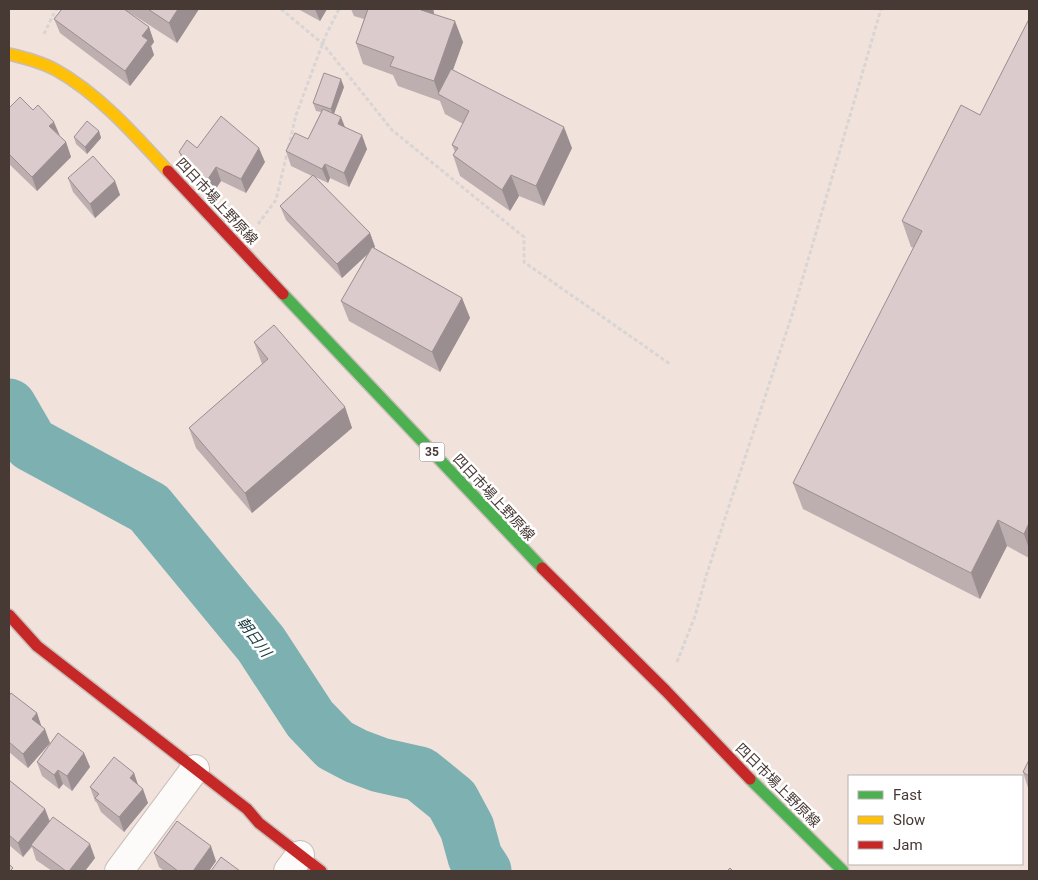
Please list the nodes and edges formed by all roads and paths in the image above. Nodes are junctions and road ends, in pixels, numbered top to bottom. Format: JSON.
{"nodes":[{"id":1,"x":280,"y":9,"type":"edge"},
{"id":2,"x":339,"y":9,"type":"edge"},
{"id":3,"x":881,"y":9,"type":"edge"},
{"id":4,"x":323,"y":44,"type":"junction"},
{"id":5,"x":9,"y":54,"type":"edge"},
{"id":6,"x":240,"y":247,"type":"junction"},
{"id":7,"x":670,"y":364,"type":"dead end"},
{"id":8,"x":9,"y":616,"type":"edge"},
{"id":9,"x":666,"y":690,"type":"junction"},
{"id":10,"x":195,"y":768,"type":"junction"},
{"id":11,"x":303,"y":866,"type":"edge"},
{"id":12,"x":120,"y":871,"type":"edge"},
{"id":13,"x":843,"y":871,"type":"edge"}],
"edges":[{"from":1,"to":4,"type":"path"},
{"from":2,"to":4,"type":"path"},
{"from":3,"to":9,"type":"path"},
{"from":4,"to":6,"type":"path"},
{"from":4,"to":7,"type":"path"},
{"from":5,"to":6,"type":"main road","name":"四日市場上野原線","number":"35"},
{"from":6,"to":9,"type":"main road","name":"四日市場上野原線","number":"35"},
{"from":8,"to":10,"type":"main road"},
{"from":9,"to":13,"type":"main road","name":"四日市場上野原線","number":"35"},
{"from":10,"to":11,"type":"main road"},
{"from":10,"to":12,"type":"street"}]}
